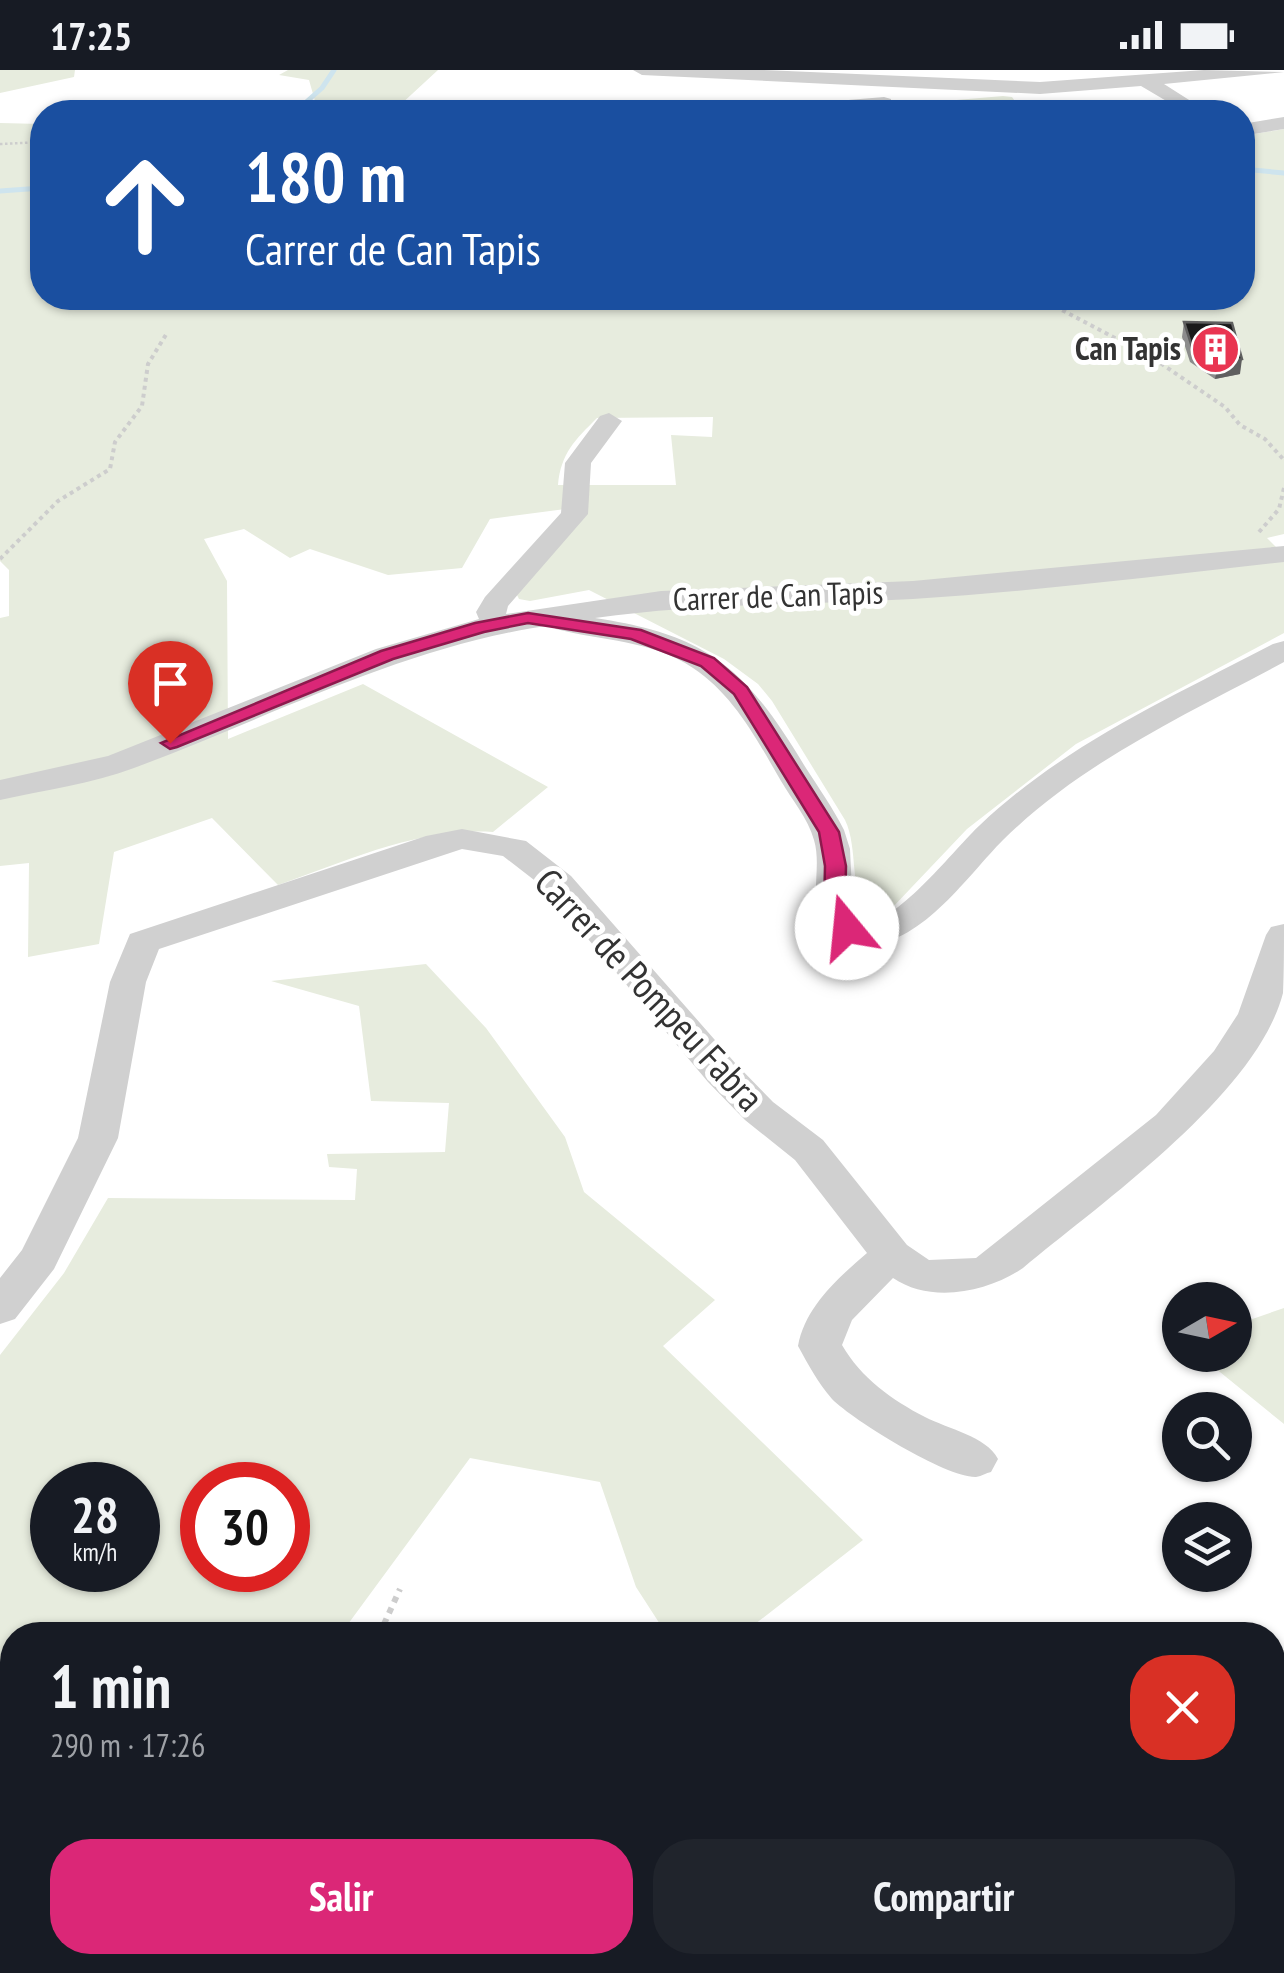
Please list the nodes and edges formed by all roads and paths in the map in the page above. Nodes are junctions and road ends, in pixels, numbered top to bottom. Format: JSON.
{"nodes":[{"id":1,"x":642,"y":70,"type":"edge"},
{"id":2,"x":1276,"y":70,"type":"edge"},
{"id":3,"x":707,"y":72,"type":"edge"},
{"id":4,"x":867,"y":76,"type":"edge"},
{"id":5,"x":1146,"y":81,"type":"junction"},
{"id":6,"x":1014,"y":88,"type":"junction"},
{"id":7,"x":896,"y":100,"type":"edge"},
{"id":8,"x":1024,"y":100,"type":"edge"},
{"id":9,"x":1178,"y":100,"type":"edge"},
{"id":10,"x":1284,"y":123,"type":"edge"},
{"id":11,"x":1255,"y":128,"type":"edge"},
{"id":12,"x":30,"y":143,"type":"edge"},
{"id":13,"x":0,"y":144,"type":"edge"},
{"id":14,"x":1061,"y":310,"type":"edge"},
{"id":15,"x":167,"y":334,"type":"dead end"},
{"id":16,"x":608,"y":421,"type":"dead end"},
{"id":17,"x":1284,"y":460,"type":"edge"},
{"id":18,"x":1284,"y":488,"type":"edge"},
{"id":19,"x":1284,"y":554,"type":"edge"},
{"id":20,"x":0,"y":559,"type":"edge"},
{"id":21,"x":1243,"y":559,"type":"junction"},
{"id":22,"x":512,"y":621,"type":"junction"},
{"id":23,"x":1284,"y":650,"type":"edge"},
{"id":24,"x":0,"y":787,"type":"edge"},
{"id":25,"x":1284,"y":934,"type":"edge"},
{"id":26,"x":892,"y":1256,"type":"junction"},
{"id":27,"x":0,"y":1308,"type":"edge"},
{"id":28,"x":974,"y":1459,"type":"dead end"},
{"id":29,"x":400,"y":1589,"type":"dead end"},
{"id":30,"x":384,"y":1622,"type":"edge"}],
"edges":[{"from":1,"to":3,"type":"street"},
{"from":2,"to":5,"type":"street"},
{"from":3,"to":4,"type":"street"},
{"from":4,"to":6,"type":"street"},
{"from":5,"to":6,"type":"street"},
{"from":5,"to":9,"type":"street"},
{"from":6,"to":7,"type":"street"},
{"from":6,"to":8,"type":"street"},
{"from":10,"to":11,"type":"street"},
{"from":12,"to":13,"type":"path"},
{"from":14,"to":17,"type":"path"},
{"from":15,"to":20,"type":"path"},
{"from":16,"to":22,"type":"street"},
{"from":18,"to":21,"type":"path"},
{"from":19,"to":21,"type":"street","name":"Carrer de Can Tapis"},
{"from":21,"to":22,"type":"street","name":"Carrer de Can Tapis"},
{"from":22,"to":23,"type":"street"},
{"from":22,"to":24,"type":"street","name":"Carrer de Can Tapis"},
{"from":25,"to":26,"type":"street","name":"Carrer de Pompeu Fabra"},
{"from":26,"to":27,"type":"street","name":"Carrer de Pompeu Fabra"},
{"from":26,"to":28,"type":"street"},
{"from":29,"to":30,"type":"path"}]}
